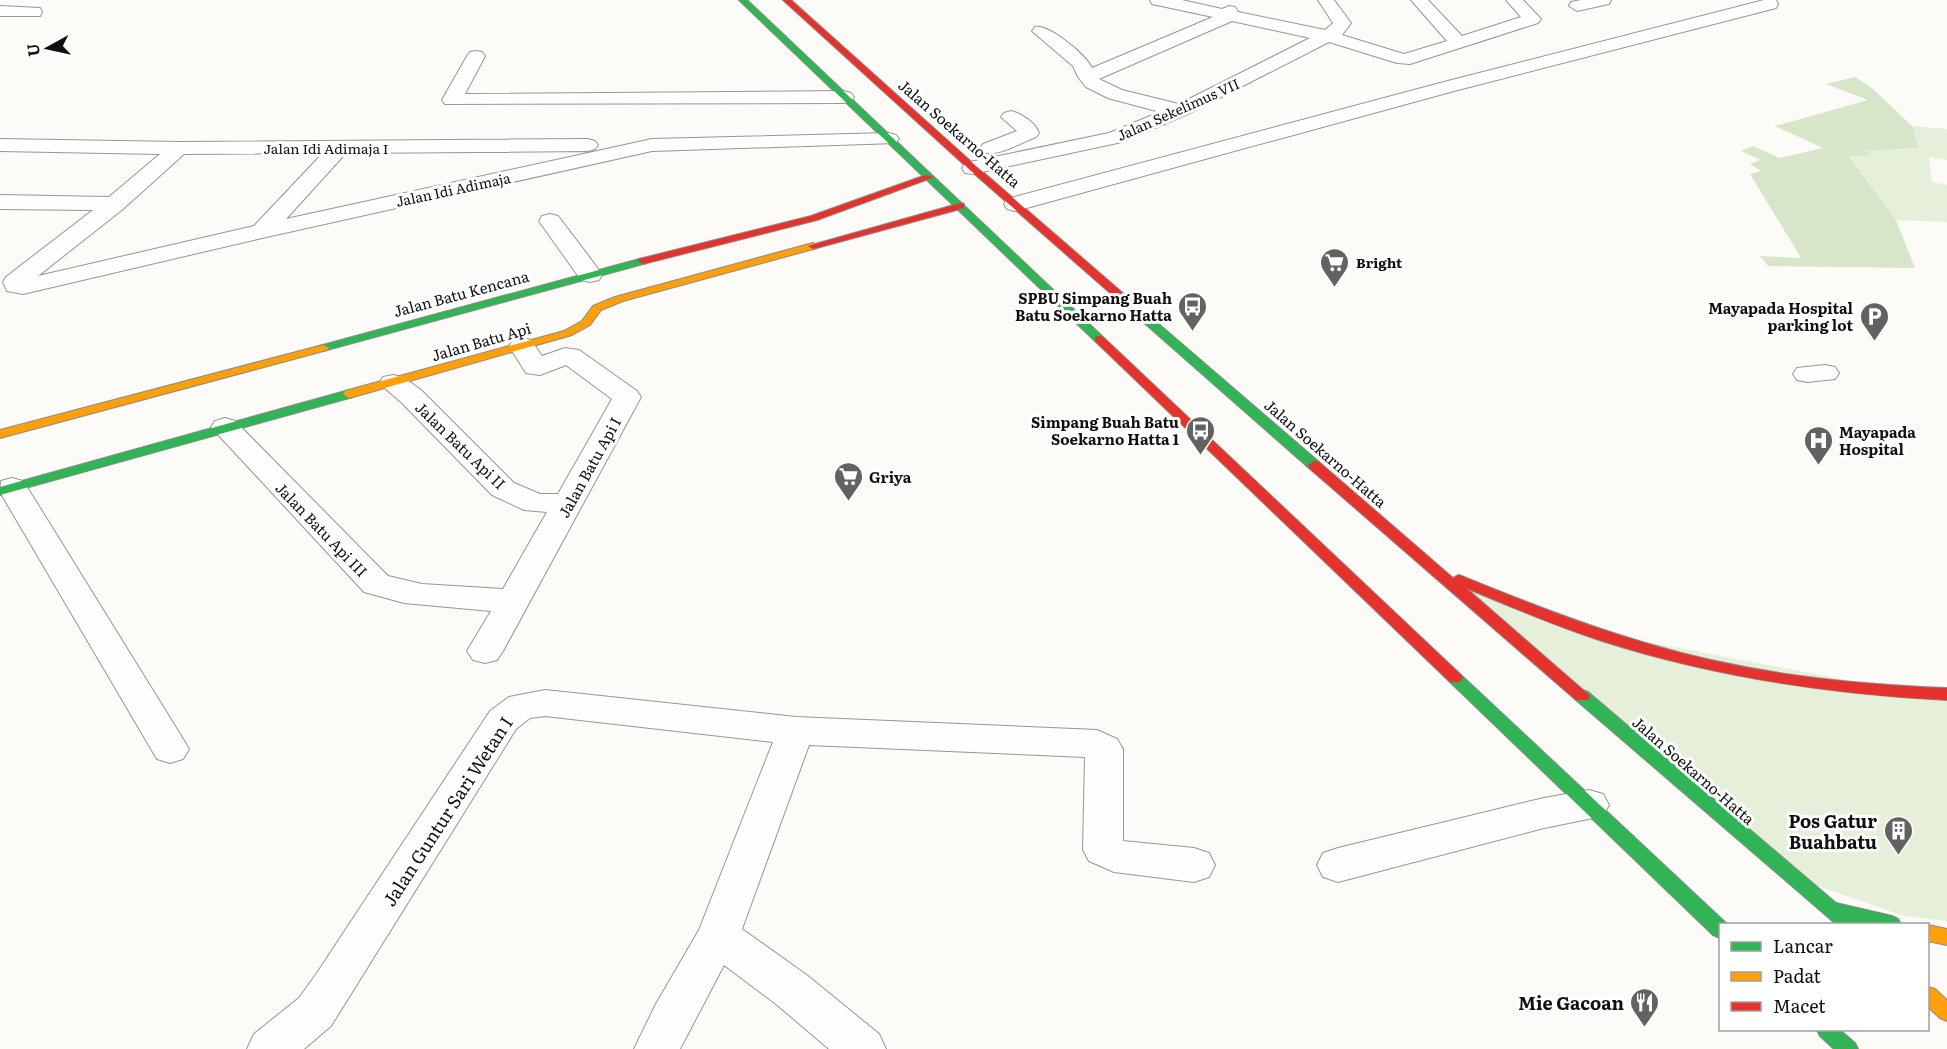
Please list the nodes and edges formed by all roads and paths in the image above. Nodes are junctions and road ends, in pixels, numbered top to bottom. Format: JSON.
{"nodes":[{"id":1,"x":743,"y":0,"type":"edge"},
{"id":2,"x":787,"y":0,"type":"edge"},
{"id":3,"x":1158,"y":0,"type":"edge"},
{"id":4,"x":1326,"y":0,"type":"edge"},
{"id":5,"x":1419,"y":0,"type":"edge"},
{"id":6,"x":1515,"y":0,"type":"edge"},
{"id":7,"x":1603,"y":0,"type":"edge"},
{"id":8,"x":1770,"y":4,"type":"dead end"},
{"id":9,"x":1577,"y":6,"type":"dead end"},
{"id":10,"x":1228,"y":7,"type":"edge"},
{"id":11,"x":0,"y":11,"type":"edge"},
{"id":12,"x":34,"y":12,"type":"dead end"},
{"id":13,"x":1041,"y":31,"type":"dead end"},
{"id":14,"x":1327,"y":36,"type":"junction"},
{"id":15,"x":1459,"y":43,"type":"junction"},
{"id":16,"x":476,"y":56,"type":"dead end"},
{"id":17,"x":1087,"y":77,"type":"junction"},
{"id":18,"x":849,"y":101,"type":"junction"},
{"id":19,"x":692,"y":108,"type":"dead end"},
{"id":20,"x":1181,"y":111,"type":"junction"},
{"id":21,"x":1011,"y":117,"type":"dead end"},
{"id":22,"x":889,"y":139,"type":"junction"},
{"id":23,"x":652,"y":145,"type":"junction"},
{"id":24,"x":0,"y":146,"type":"edge"},
{"id":25,"x":179,"y":148,"type":"junction"},
{"id":26,"x":339,"y":148,"type":"junction"},
{"id":27,"x":966,"y":162,"type":"junction"},
{"id":28,"x":929,"y":177,"type":"junction"},
{"id":29,"x":0,"y":202,"type":"edge"},
{"id":30,"x":115,"y":204,"type":"junction"},
{"id":31,"x":1015,"y":204,"type":"junction"},
{"id":32,"x":961,"y":206,"type":"junction"},
{"id":33,"x":550,"y":221,"type":"dead end"},
{"id":34,"x":262,"y":231,"type":"junction"},
{"id":35,"x":590,"y":275,"type":"junction"},
{"id":36,"x":522,"y":346,"type":"junction"},
{"id":37,"x":393,"y":383,"type":"junction"},
{"id":38,"x":225,"y":427,"type":"junction"},
{"id":39,"x":0,"y":434,"type":"edge"},
{"id":40,"x":6,"y":489,"type":"edge"},
{"id":41,"x":568,"y":503,"type":"junction"},
{"id":42,"x":1433,"y":568,"type":"junction"},
{"id":43,"x":511,"y":601,"type":"junction"},
{"id":44,"x":485,"y":651,"type":"dead end"},
{"id":45,"x":1947,"y":694,"type":"edge"},
{"id":46,"x":796,"y":731,"type":"junction"},
{"id":47,"x":170,"y":749,"type":"dead end"},
{"id":48,"x":1589,"y":805,"type":"junction"},
{"id":49,"x":1194,"y":865,"type":"dead end"},
{"id":50,"x":1338,"y":865,"type":"dead end"},
{"id":51,"x":1830,"y":909,"type":"junction"},
{"id":52,"x":1847,"y":923,"type":"edge"},
{"id":53,"x":1888,"y":923,"type":"edge"},
{"id":54,"x":1719,"y":929,"type":"edge"},
{"id":55,"x":1929,"y":933,"type":"edge"},
{"id":56,"x":718,"y":936,"type":"junction"},
{"id":57,"x":1947,"y":937,"type":"edge"},
{"id":58,"x":1929,"y":996,"type":"edge"},
{"id":59,"x":1947,"y":1012,"type":"edge"},
{"id":60,"x":1828,"y":1031,"type":"edge"},
{"id":61,"x":1829,"y":1031,"type":"edge"},
{"id":62,"x":270,"y":1049,"type":"edge"},
{"id":63,"x":657,"y":1049,"type":"edge"},
{"id":64,"x":863,"y":1049,"type":"edge"},
{"id":65,"x":1839,"y":1049,"type":"edge"},
{"id":66,"x":1848,"y":1049,"type":"edge"}],
"edges":[{"from":1,"to":18,"type":"main road"},
{"from":2,"to":27,"type":"main road","name":"Jalan Soekarno-Hatta"},
{"from":3,"to":10,"type":"street"},
{"from":4,"to":14,"type":"street"},
{"from":5,"to":15,"type":"street"},
{"from":6,"to":15,"type":"street"},
{"from":7,"to":9,"type":"street"},
{"from":8,"to":31,"type":"street"},
{"from":10,"to":14,"type":"street"},
{"from":10,"to":17,"type":"street"},
{"from":11,"to":12,"type":"street"},
{"from":13,"to":17,"type":"street"},
{"from":14,"to":15,"type":"street"},
{"from":14,"to":20,"type":"street","name":"Jalan Sekelimus VII"},
{"from":16,"to":18,"type":"street"},
{"from":17,"to":20,"type":"street"},
{"from":18,"to":19,"type":"street"},
{"from":18,"to":22,"type":"main road"},
{"from":20,"to":27,"type":"street","name":"Jalan Sekelimus VII"},
{"from":21,"to":27,"type":"street"},
{"from":22,"to":23,"type":"street","name":"Jalan Idi Adimaja"},
{"from":22,"to":28,"type":"main road"},
{"from":23,"to":26,"type":"street","name":"Jalan Idi Adimaja I"},
{"from":23,"to":34,"type":"street","name":"Jalan Idi Adimaja"},
{"from":24,"to":25,"type":"street","name":"Jalan Idi Adimaja I"},
{"from":25,"to":26,"type":"street","name":"Jalan Idi Adimaja I"},
{"from":25,"to":30,"type":"street"},
{"from":26,"to":34,"type":"street"},
{"from":27,"to":31,"type":"main road","name":"Jalan Soekarno-Hatta"},
{"from":28,"to":32,"type":"main road"},
{"from":28,"to":35,"type":"main road","name":"Jalan Batu Kencana"},
{"from":29,"to":30,"type":"street"},
{"from":30,"to":34,"type":"street","name":"Jalan Idi Adimaja"},
{"from":31,"to":42,"type":"main road","name":"Jalan Soekarno-Hatta"},
{"from":32,"to":36,"type":"main road","name":"Jalan Batu Api"},
{"from":32,"to":48,"type":"main road"},
{"from":33,"to":35,"type":"street"},
{"from":35,"to":39,"type":"main road","name":"Jalan Batu Kencana"},
{"from":36,"to":37,"type":"main road","name":"Jalan Batu Api"},
{"from":36,"to":41,"type":"street","name":"Jalan Batu Api I"},
{"from":37,"to":38,"type":"main road","name":"Jalan Batu Api"},
{"from":37,"to":41,"type":"street","name":"Jalan Batu Api II"},
{"from":38,"to":40,"type":"main road","name":"Jalan Batu Api"},
{"from":38,"to":43,"type":"street","name":"Jalan Batu Api III"},
{"from":40,"to":47,"type":"street"},
{"from":41,"to":43,"type":"street","name":"Jalan Batu Api I"},
{"from":42,"to":45,"type":"main road"},
{"from":42,"to":51,"type":"main road","name":"Jalan Soekarno-Hatta"},
{"from":43,"to":44,"type":"street","name":"Jalan Batu Api I"},
{"from":46,"to":49,"type":"street","name":"Jalan Guntur Sari Wetan I"},
{"from":46,"to":56,"type":"street"},
{"from":46,"to":62,"type":"street","name":"Jalan Guntur Sari Wetan I"},
{"from":48,"to":50,"type":"street"},
{"from":48,"to":54,"type":"main road"},
{"from":51,"to":52,"type":"main road","name":"Jalan Soekarno-Hatta"},
{"from":51,"to":53,"type":"main road"},
{"from":55,"to":57,"type":"main road"},
{"from":56,"to":63,"type":"street"},
{"from":56,"to":64,"type":"street"},
{"from":58,"to":59,"type":"main road"},
{"from":60,"to":65,"type":"main road"},
{"from":61,"to":66,"type":"main road"}]}
